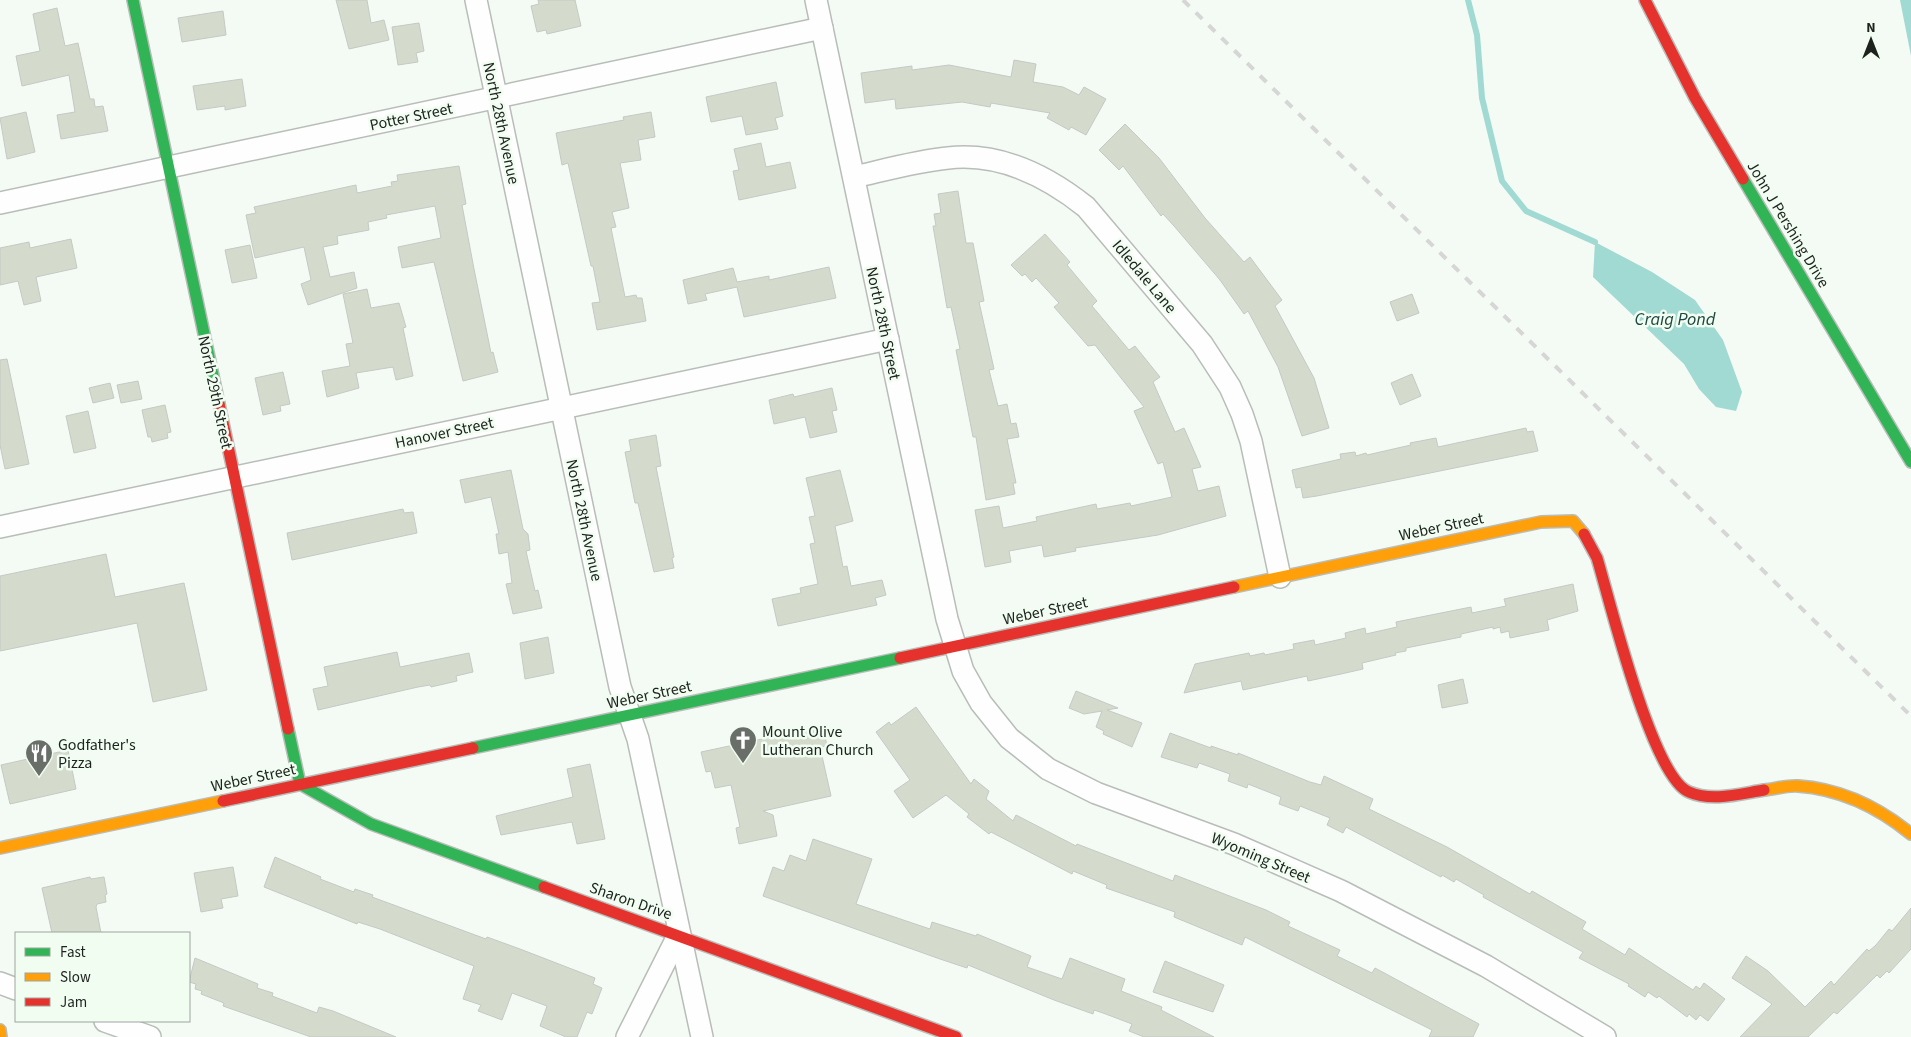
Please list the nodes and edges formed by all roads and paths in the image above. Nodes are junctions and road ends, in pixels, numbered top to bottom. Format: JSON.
{"nodes":[{"id":1,"x":133,"y":0,"type":"edge"},
{"id":2,"x":476,"y":0,"type":"edge"},
{"id":3,"x":816,"y":0,"type":"edge"},
{"id":4,"x":1645,"y":0,"type":"edge"},
{"id":5,"x":822,"y":28,"type":"junction"},
{"id":6,"x":497,"y":98,"type":"junction"},
{"id":7,"x":168,"y":167,"type":"junction"},
{"id":8,"x":854,"y":176,"type":"junction"},
{"id":9,"x":0,"y":203,"type":"edge"},
{"id":10,"x":888,"y":339,"type":"junction"},
{"id":11,"x":561,"y":407,"type":"junction"},
{"id":12,"x":1911,"y":462,"type":"edge"},
{"id":13,"x":234,"y":476,"type":"junction"},
{"id":14,"x":0,"y":527,"type":"edge"},
{"id":15,"x":1280,"y":576,"type":"junction"},
{"id":16,"x":955,"y":646,"type":"junction"},
{"id":17,"x":630,"y":715,"type":"junction"},
{"id":18,"x":300,"y":784,"type":"junction"},
{"id":19,"x":1911,"y":834,"type":"edge"},
{"id":20,"x":0,"y":848,"type":"edge"},
{"id":21,"x":679,"y":934,"type":"junction"},
{"id":22,"x":0,"y":983,"type":"edge"},
{"id":23,"x":15,"y":989,"type":"edge"},
{"id":24,"x":108,"y":1022,"type":"edge"},
{"id":25,"x":0,"y":1030,"type":"edge"},
{"id":26,"x":2,"y":1037,"type":"edge"},
{"id":27,"x":150,"y":1037,"type":"edge"},
{"id":28,"x":627,"y":1037,"type":"edge"},
{"id":29,"x":702,"y":1037,"type":"edge"},
{"id":30,"x":956,"y":1037,"type":"edge"},
{"id":31,"x":1606,"y":1037,"type":"edge"}],
"edges":[{"from":1,"to":7,"type":"main road","name":"North 29th Street"},
{"from":2,"to":6,"type":"street","name":"North 28th Avenue"},
{"from":3,"to":5,"type":"street","name":"North 28th Street"},
{"from":4,"to":12,"type":"main road","name":"John J Pershing Drive"},
{"from":5,"to":6,"type":"street","name":"Potter Street"},
{"from":5,"to":8,"type":"street","name":"North 28th Street"},
{"from":6,"to":7,"type":"street","name":"Potter Street"},
{"from":6,"to":11,"type":"street","name":"North 28th Avenue"},
{"from":7,"to":9,"type":"street","name":"Potter Street"},
{"from":7,"to":13,"type":"main road","name":"North 29th Street"},
{"from":8,"to":10,"type":"street","name":"North 28th Street"},
{"from":8,"to":15,"type":"street","name":"Idledale Lane"},
{"from":10,"to":11,"type":"street","name":"Hanover Street"},
{"from":10,"to":16,"type":"street","name":"North 28th Street"},
{"from":11,"to":13,"type":"street","name":"Hanover Street"},
{"from":11,"to":17,"type":"street","name":"North 28th Avenue"},
{"from":13,"to":14,"type":"street","name":"Hanover Street"},
{"from":13,"to":18,"type":"main road","name":"North 29th Street"},
{"from":15,"to":16,"type":"main road","name":"Weber Street"},
{"from":15,"to":19,"type":"main road","name":"Weber Street"},
{"from":16,"to":17,"type":"main road","name":"Weber Street"},
{"from":16,"to":31,"type":"street","name":"Wyoming Street"},
{"from":17,"to":18,"type":"main road","name":"Weber Street"},
{"from":17,"to":21,"type":"street","name":"North 28th Avenue"},
{"from":18,"to":20,"type":"main road","name":"Weber Street"},
{"from":18,"to":21,"type":"main road","name":"Sharon Drive"},
{"from":21,"to":28,"type":"street"},
{"from":21,"to":29,"type":"street","name":"North 28th Avenue"},
{"from":21,"to":30,"type":"main road","name":"Sharon Drive"},
{"from":22,"to":23,"type":"street"},
{"from":24,"to":27,"type":"street"},
{"from":25,"to":26,"type":"main road"}]}
